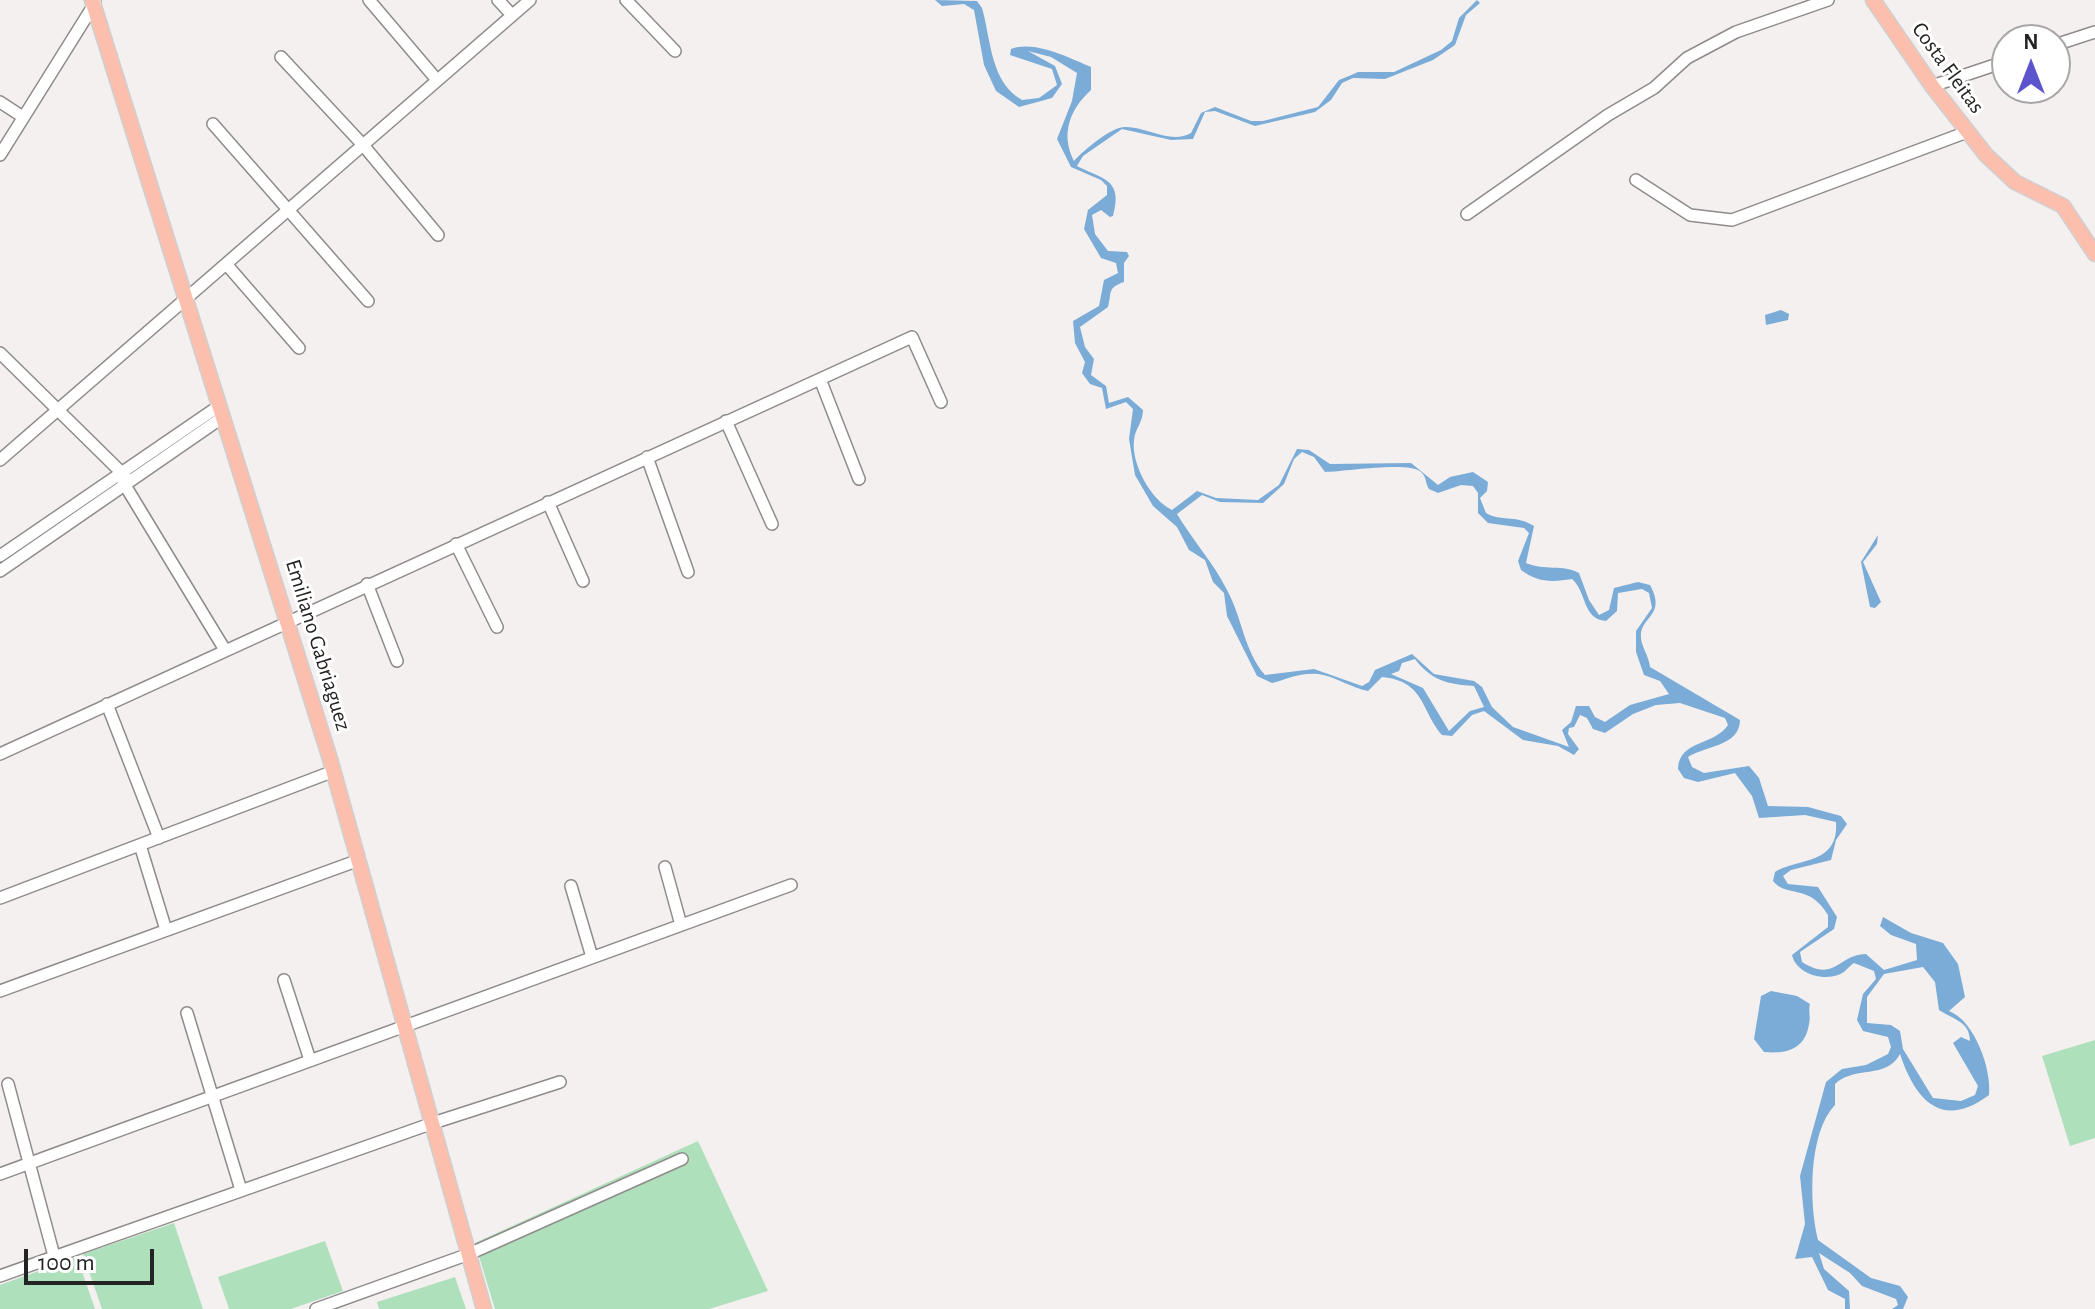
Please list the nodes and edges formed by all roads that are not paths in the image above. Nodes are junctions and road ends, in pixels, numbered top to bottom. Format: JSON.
{"nodes":[{"id":1,"x":369,"y":0,"type":"edge"},
{"id":2,"x":498,"y":0,"type":"edge"},
{"id":3,"x":530,"y":0,"type":"edge"},
{"id":4,"x":626,"y":0,"type":"edge"},
{"id":5,"x":1828,"y":0,"type":"edge"},
{"id":6,"x":1873,"y":0,"type":"edge"},
{"id":7,"x":94,"y":2,"type":"edge"},
{"id":8,"x":512,"y":15,"type":"junction"},
{"id":9,"x":2095,"y":32,"type":"edge"},
{"id":10,"x":2071,"y":40,"type":"edge"},
{"id":11,"x":675,"y":51,"type":"dead end"},
{"id":12,"x":281,"y":57,"type":"dead end"},
{"id":13,"x":1991,"y":66,"type":"edge"},
{"id":14,"x":437,"y":80,"type":"junction"},
{"id":15,"x":1932,"y":86,"type":"junction"},
{"id":16,"x":0,"y":102,"type":"edge"},
{"id":17,"x":23,"y":117,"type":"junction"},
{"id":18,"x":213,"y":124,"type":"dead end"},
{"id":19,"x":1967,"y":132,"type":"junction"},
{"id":20,"x":363,"y":145,"type":"junction"},
{"id":21,"x":0,"y":155,"type":"edge"},
{"id":22,"x":1636,"y":180,"type":"dead end"},
{"id":23,"x":290,"y":210,"type":"junction"},
{"id":24,"x":1467,"y":214,"type":"dead end"},
{"id":25,"x":438,"y":235,"type":"dead end"},
{"id":26,"x":2094,"y":247,"type":"edge"},
{"id":27,"x":227,"y":265,"type":"junction"},
{"id":28,"x":186,"y":301,"type":"junction"},
{"id":29,"x":368,"y":301,"type":"dead end"},
{"id":30,"x":299,"y":348,"type":"dead end"},
{"id":31,"x":0,"y":353,"type":"edge"},
{"id":32,"x":820,"y":379,"type":"junction"},
{"id":33,"x":941,"y":402,"type":"dead end"},
{"id":34,"x":58,"y":410,"type":"junction"},
{"id":35,"x":221,"y":412,"type":"junction"},
{"id":36,"x":726,"y":421,"type":"junction"},
{"id":37,"x":647,"y":457,"type":"junction"},
{"id":38,"x":0,"y":460,"type":"edge"},
{"id":39,"x":124,"y":478,"type":"junction"},
{"id":40,"x":859,"y":479,"type":"dead end"},
{"id":41,"x":548,"y":502,"type":"junction"},
{"id":42,"x":772,"y":524,"type":"dead end"},
{"id":43,"x":456,"y":544,"type":"junction"},
{"id":44,"x":0,"y":556,"type":"edge"},
{"id":45,"x":0,"y":571,"type":"edge"},
{"id":46,"x":688,"y":572,"type":"dead end"},
{"id":47,"x":583,"y":581,"type":"dead end"},
{"id":48,"x":367,"y":584,"type":"junction"},
{"id":49,"x":287,"y":621,"type":"junction"},
{"id":50,"x":497,"y":627,"type":"dead end"},
{"id":51,"x":225,"y":650,"type":"junction"},
{"id":52,"x":397,"y":661,"type":"dead end"},
{"id":53,"x":107,"y":704,"type":"junction"},
{"id":54,"x":0,"y":754,"type":"edge"},
{"id":55,"x":334,"y":771,"type":"junction"},
{"id":56,"x":159,"y":838,"type":"junction"},
{"id":57,"x":140,"y":845,"type":"junction"},
{"id":58,"x":359,"y":860,"type":"junction"},
{"id":59,"x":665,"y":867,"type":"dead end"},
{"id":60,"x":791,"y":885,"type":"dead end"},
{"id":61,"x":571,"y":886,"type":"dead end"},
{"id":62,"x":0,"y":898,"type":"edge"},
{"id":63,"x":681,"y":925,"type":"junction"},
{"id":64,"x":166,"y":930,"type":"junction"},
{"id":65,"x":592,"y":957,"type":"junction"},
{"id":66,"x":284,"y":980,"type":"dead end"},
{"id":67,"x":0,"y":991,"type":"edge"},
{"id":68,"x":187,"y":1013,"type":"dead end"},
{"id":69,"x":406,"y":1026,"type":"junction"},
{"id":70,"x":310,"y":1060,"type":"junction"},
{"id":71,"x":560,"y":1082,"type":"dead end"},
{"id":72,"x":8,"y":1084,"type":"dead end"},
{"id":73,"x":213,"y":1095,"type":"junction"},
{"id":74,"x":433,"y":1123,"type":"junction"},
{"id":75,"x":682,"y":1159,"type":"dead end"},
{"id":76,"x":29,"y":1163,"type":"junction"},
{"id":77,"x":0,"y":1174,"type":"edge"},
{"id":78,"x":241,"y":1190,"type":"junction"},
{"id":79,"x":469,"y":1254,"type":"junction"},
{"id":80,"x":54,"y":1256,"type":"junction"},
{"id":81,"x":0,"y":1276,"type":"edge"},
{"id":82,"x":316,"y":1309,"type":"edge"},
{"id":83,"x":484,"y":1309,"type":"edge"}],
"edges":[{"from":1,"to":14,"type":"street"},
{"from":2,"to":8,"type":"street"},
{"from":3,"to":8,"type":"street"},
{"from":4,"to":11,"type":"street"},
{"from":5,"to":24,"type":"street"},
{"from":6,"to":15,"type":"main road","name":"Costa Fleitas"},
{"from":7,"to":17,"type":"street"},
{"from":7,"to":28,"type":"main road","name":"Emiliano Gabriaguez"},
{"from":8,"to":14,"type":"street"},
{"from":9,"to":10,"type":"street"},
{"from":12,"to":20,"type":"street"},
{"from":13,"to":15,"type":"street"},
{"from":14,"to":20,"type":"street"},
{"from":15,"to":19,"type":"main road","name":"Costa Fleitas"},
{"from":16,"to":17,"type":"street"},
{"from":17,"to":21,"type":"street"},
{"from":18,"to":23,"type":"street"},
{"from":19,"to":22,"type":"street"},
{"from":19,"to":26,"type":"main road","name":"Costa Fleitas"},
{"from":20,"to":23,"type":"street"},
{"from":20,"to":25,"type":"street"},
{"from":23,"to":27,"type":"street"},
{"from":23,"to":29,"type":"street"},
{"from":27,"to":28,"type":"street"},
{"from":27,"to":30,"type":"street"},
{"from":28,"to":34,"type":"street"},
{"from":28,"to":35,"type":"main road","name":"Emiliano Gabriaguez"},
{"from":31,"to":34,"type":"street"},
{"from":32,"to":33,"type":"street"},
{"from":32,"to":36,"type":"street"},
{"from":32,"to":40,"type":"street"},
{"from":34,"to":38,"type":"street"},
{"from":34,"to":39,"type":"street"},
{"from":35,"to":39,"type":"street"},
{"from":35,"to":49,"type":"main road","name":"Emiliano Gabriaguez"},
{"from":36,"to":37,"type":"street"},
{"from":36,"to":42,"type":"street"},
{"from":37,"to":41,"type":"street"},
{"from":37,"to":46,"type":"street"},
{"from":39,"to":44,"type":"street"},
{"from":39,"to":45,"type":"street"},
{"from":39,"to":51,"type":"street"},
{"from":41,"to":43,"type":"street"},
{"from":41,"to":47,"type":"street"},
{"from":43,"to":48,"type":"street"},
{"from":43,"to":50,"type":"street"},
{"from":48,"to":49,"type":"street"},
{"from":48,"to":52,"type":"street"},
{"from":49,"to":51,"type":"street"},
{"from":49,"to":55,"type":"main road","name":"Emiliano Gabriaguez"},
{"from":51,"to":53,"type":"street"},
{"from":53,"to":54,"type":"street"},
{"from":53,"to":56,"type":"street"},
{"from":55,"to":56,"type":"street"},
{"from":55,"to":58,"type":"main road","name":"Emiliano Gabriaguez"},
{"from":56,"to":57,"type":"street"},
{"from":57,"to":62,"type":"street"},
{"from":57,"to":64,"type":"street"},
{"from":58,"to":64,"type":"street"},
{"from":58,"to":69,"type":"main road","name":"Emiliano Gabriaguez"},
{"from":59,"to":63,"type":"street"},
{"from":60,"to":63,"type":"street"},
{"from":61,"to":65,"type":"street"},
{"from":63,"to":65,"type":"street"},
{"from":64,"to":67,"type":"street"},
{"from":65,"to":69,"type":"street"},
{"from":66,"to":70,"type":"street"},
{"from":68,"to":73,"type":"street"},
{"from":69,"to":70,"type":"street"},
{"from":69,"to":74,"type":"main road","name":"Emiliano Gabriaguez"},
{"from":70,"to":73,"type":"street"},
{"from":71,"to":74,"type":"street"},
{"from":72,"to":76,"type":"street"},
{"from":73,"to":76,"type":"street"},
{"from":73,"to":78,"type":"street"},
{"from":74,"to":78,"type":"street"},
{"from":74,"to":79,"type":"main road","name":"Emiliano Gabriaguez"},
{"from":75,"to":79,"type":"street"},
{"from":76,"to":77,"type":"street"},
{"from":76,"to":80,"type":"street"},
{"from":78,"to":80,"type":"street"},
{"from":79,"to":82,"type":"street"},
{"from":79,"to":83,"type":"main road","name":"Emiliano Gabriaguez"},
{"from":80,"to":81,"type":"street"}]}
